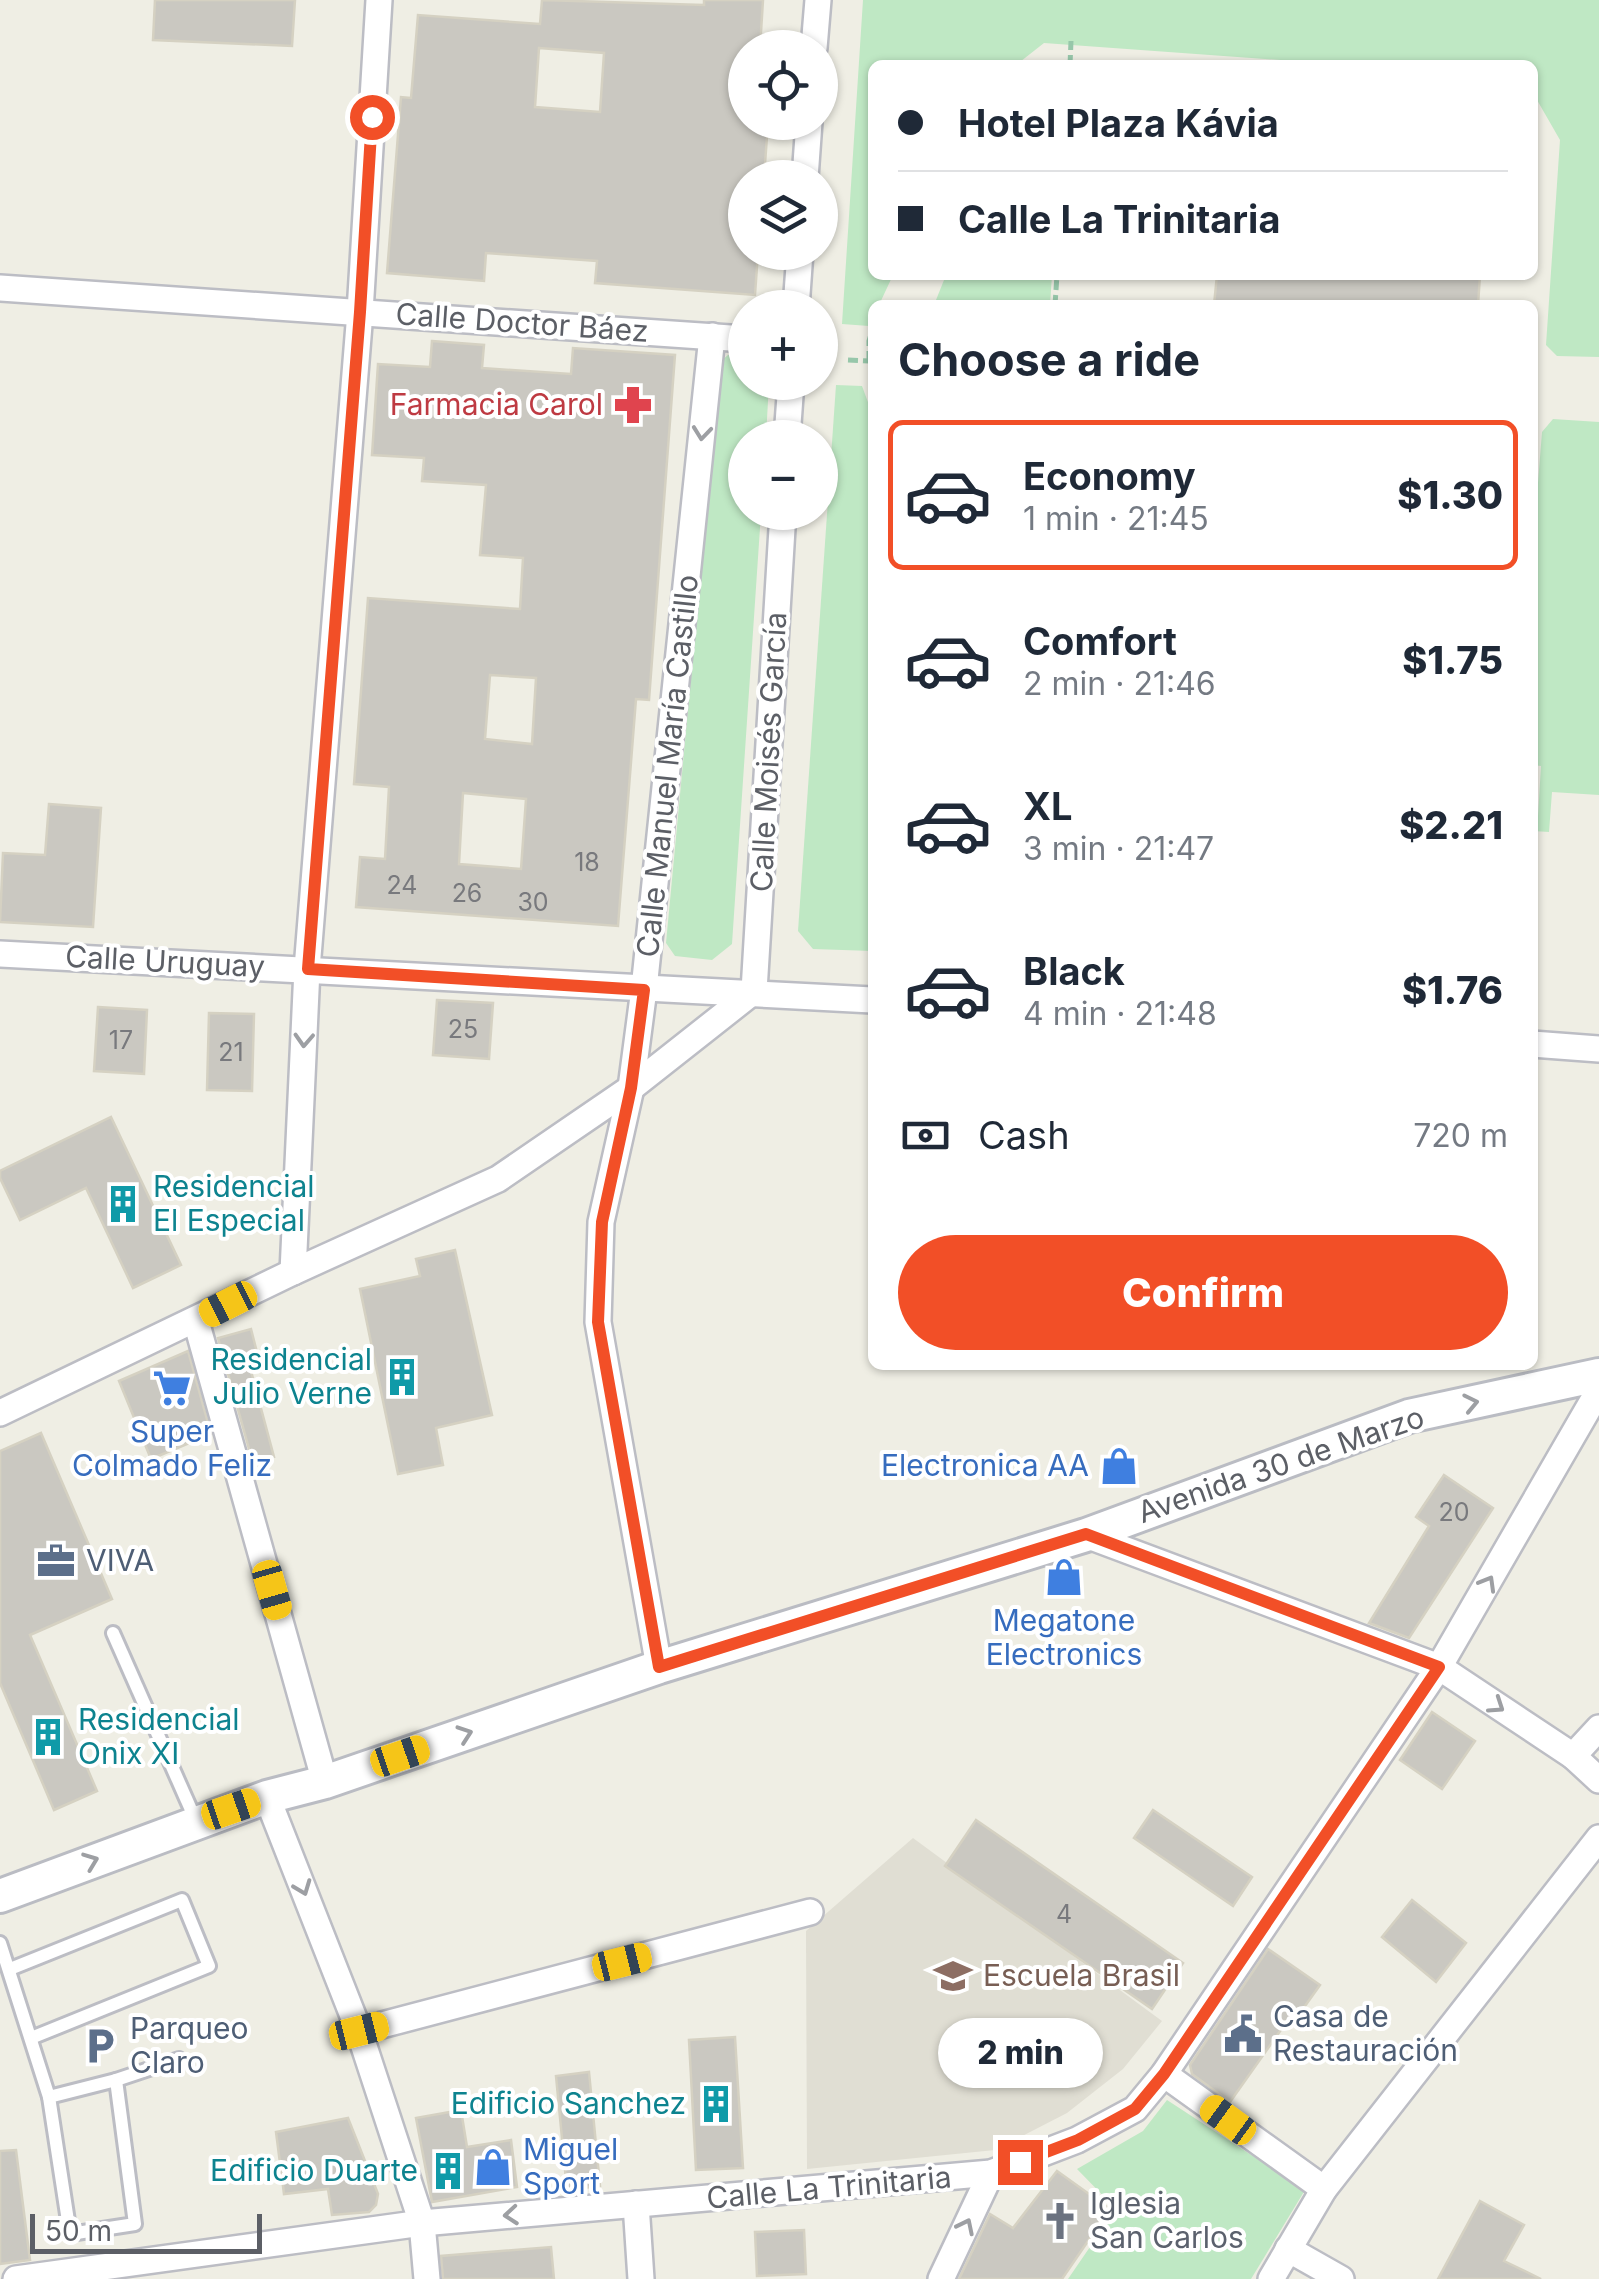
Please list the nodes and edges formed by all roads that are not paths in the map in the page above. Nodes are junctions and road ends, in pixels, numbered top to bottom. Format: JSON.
{"nodes":[{"id":1,"x":379,"y":0,"type":"edge"},
{"id":2,"x":818,"y":0,"type":"edge"},
{"id":3,"x":816,"y":30,"type":"edge"},
{"id":4,"x":0,"y":288,"type":"edge"},
{"id":5,"x":360,"y":312,"type":"junction"},
{"id":6,"x":712,"y":336,"type":"junction"},
{"id":7,"x":728,"y":337,"type":"edge"},
{"id":8,"x":782,"y":530,"type":"edge"},
{"id":9,"x":0,"y":954,"type":"edge"},
{"id":10,"x":308,"y":969,"type":"junction"},
{"id":11,"x":644,"y":990,"type":"junction"},
{"id":12,"x":754,"y":992,"type":"junction"},
{"id":13,"x":868,"y":1000,"type":"edge"},
{"id":14,"x":1538,"y":1045,"type":"edge"},
{"id":15,"x":1599,"y":1050,"type":"edge"},
{"id":16,"x":631,"y":1088,"type":"junction"},
{"id":17,"x":293,"y":1272,"type":"junction"},
{"id":18,"x":196,"y":1321,"type":"junction"},
{"id":19,"x":1599,"y":1375,"type":"edge"},
{"id":20,"x":1599,"y":1390,"type":"edge"},
{"id":21,"x":0,"y":1413,"type":"edge"},
{"id":22,"x":1086,"y":1534,"type":"junction"},
{"id":23,"x":113,"y":1633,"type":"dead end"},
{"id":24,"x":659,"y":1667,"type":"junction"},
{"id":25,"x":1439,"y":1667,"type":"junction"},
{"id":26,"x":1599,"y":1728,"type":"edge"},
{"id":27,"x":1573,"y":1756,"type":"junction"},
{"id":28,"x":1599,"y":1780,"type":"edge"},
{"id":29,"x":326,"y":1782,"type":"junction"},
{"id":30,"x":267,"y":1797,"type":"junction"},
{"id":31,"x":196,"y":1821,"type":"junction"},
{"id":32,"x":1599,"y":1838,"type":"edge"},
{"id":33,"x":0,"y":1896,"type":"edge"},
{"id":34,"x":810,"y":1912,"type":"dead end"},
{"id":35,"x":0,"y":1943,"type":"edge"},
{"id":36,"x":10,"y":1969,"type":"junction"},
{"id":37,"x":359,"y":2031,"type":"junction"},
{"id":38,"x":31,"y":2038,"type":"junction"},
{"id":39,"x":179,"y":2059,"type":"dead end"},
{"id":40,"x":1164,"y":2074,"type":"junction"},
{"id":41,"x":116,"y":2080,"type":"junction"},
{"id":42,"x":49,"y":2097,"type":"junction"},
{"id":43,"x":992,"y":2174,"type":"junction"},
{"id":44,"x":1324,"y":2189,"type":"junction"},
{"id":45,"x":636,"y":2204,"type":"junction"},
{"id":46,"x":422,"y":2223,"type":"junction"},
{"id":47,"x":1288,"y":2249,"type":"junction"},
{"id":48,"x":16,"y":2279,"type":"edge"},
{"id":49,"x":427,"y":2279,"type":"edge"},
{"id":50,"x":641,"y":2279,"type":"edge"},
{"id":51,"x":941,"y":2279,"type":"edge"},
{"id":52,"x":1271,"y":2279,"type":"edge"},
{"id":53,"x":1341,"y":2279,"type":"edge"}],
"edges":[{"from":1,"to":5,"type":"street"},
{"from":2,"to":3,"type":"street"},
{"from":4,"to":5,"type":"street","name":"Calle Doctor Báez"},
{"from":5,"to":6,"type":"street","name":"Calle Doctor Báez"},
{"from":5,"to":10,"type":"street"},
{"from":6,"to":7,"type":"street","name":"Calle Doctor Báez"},
{"from":6,"to":11,"type":"street","name":"Calle Manuel María Castillo","one_way":true},
{"from":8,"to":12,"type":"street","name":"Calle Moisés García"},
{"from":9,"to":10,"type":"street","name":"Calle Uruguay"},
{"from":10,"to":11,"type":"street","name":"Calle Uruguay"},
{"from":10,"to":17,"type":"street","one_way":true},
{"from":11,"to":12,"type":"street","name":"Calle Uruguay"},
{"from":11,"to":16,"type":"street","name":"Calle Manuel María Castillo"},
{"from":12,"to":13,"type":"street","name":"Calle Uruguay"},
{"from":12,"to":16,"type":"street"},
{"from":14,"to":15,"type":"street"},
{"from":16,"to":17,"type":"street"},
{"from":16,"to":24,"type":"street","name":"Calle Manuel María Castillo"},
{"from":17,"to":18,"type":"street"},
{"from":18,"to":21,"type":"street"},
{"from":18,"to":29,"type":"street"},
{"from":22,"to":19,"type":"main road","name":"Avenida 30 de Marzo","one_way":true},
{"from":25,"to":20,"type":"street","name":"Calle La Trinitaria","one_way":true},
{"from":22,"to":24,"type":"main road","name":"Avenida 30 de Marzo"},
{"from":22,"to":25,"type":"street"},
{"from":23,"to":31,"type":"lane"},
{"from":29,"to":24,"type":"main road","name":"Avenida 30 de Marzo","one_way":true},
{"from":25,"to":27,"type":"street","one_way":true},
{"from":25,"to":40,"type":"street","name":"Calle La Trinitaria"},
{"from":26,"to":27,"type":"street"},
{"from":27,"to":28,"type":"street"},
{"from":29,"to":30,"type":"main road","name":"Avenida 30 de Marzo"},
{"from":30,"to":31,"type":"main road","name":"Avenida 30 de Marzo"},
{"from":30,"to":37,"type":"street","one_way":true},
{"from":33,"to":31,"type":"main road","name":"Avenida 30 de Marzo","one_way":true},
{"from":32,"to":44,"type":"street"},
{"from":34,"to":37,"type":"street"},
{"from":35,"to":36,"type":"lane"},
{"from":36,"to":38,"type":"lane"},
{"from":36,"to":38,"type":"lane"},
{"from":37,"to":46,"type":"street"},
{"from":38,"to":42,"type":"lane"},
{"from":39,"to":41,"type":"lane"},
{"from":40,"to":43,"type":"street","name":"Calle La Trinitaria"},
{"from":40,"to":44,"type":"street"},
{"from":41,"to":42,"type":"lane"},
{"from":41,"to":42,"type":"lane"},
{"from":43,"to":45,"type":"street","name":"Calle La Trinitaria"},
{"from":51,"to":43,"type":"street","one_way":true},
{"from":44,"to":47,"type":"street"},
{"from":45,"to":46,"type":"street","name":"Calle La Trinitaria","one_way":true},
{"from":45,"to":50,"type":"street"},
{"from":46,"to":48,"type":"street","name":"Calle La Trinitaria"},
{"from":46,"to":49,"type":"street"},
{"from":47,"to":52,"type":"street"},
{"from":47,"to":53,"type":"street"}]}
